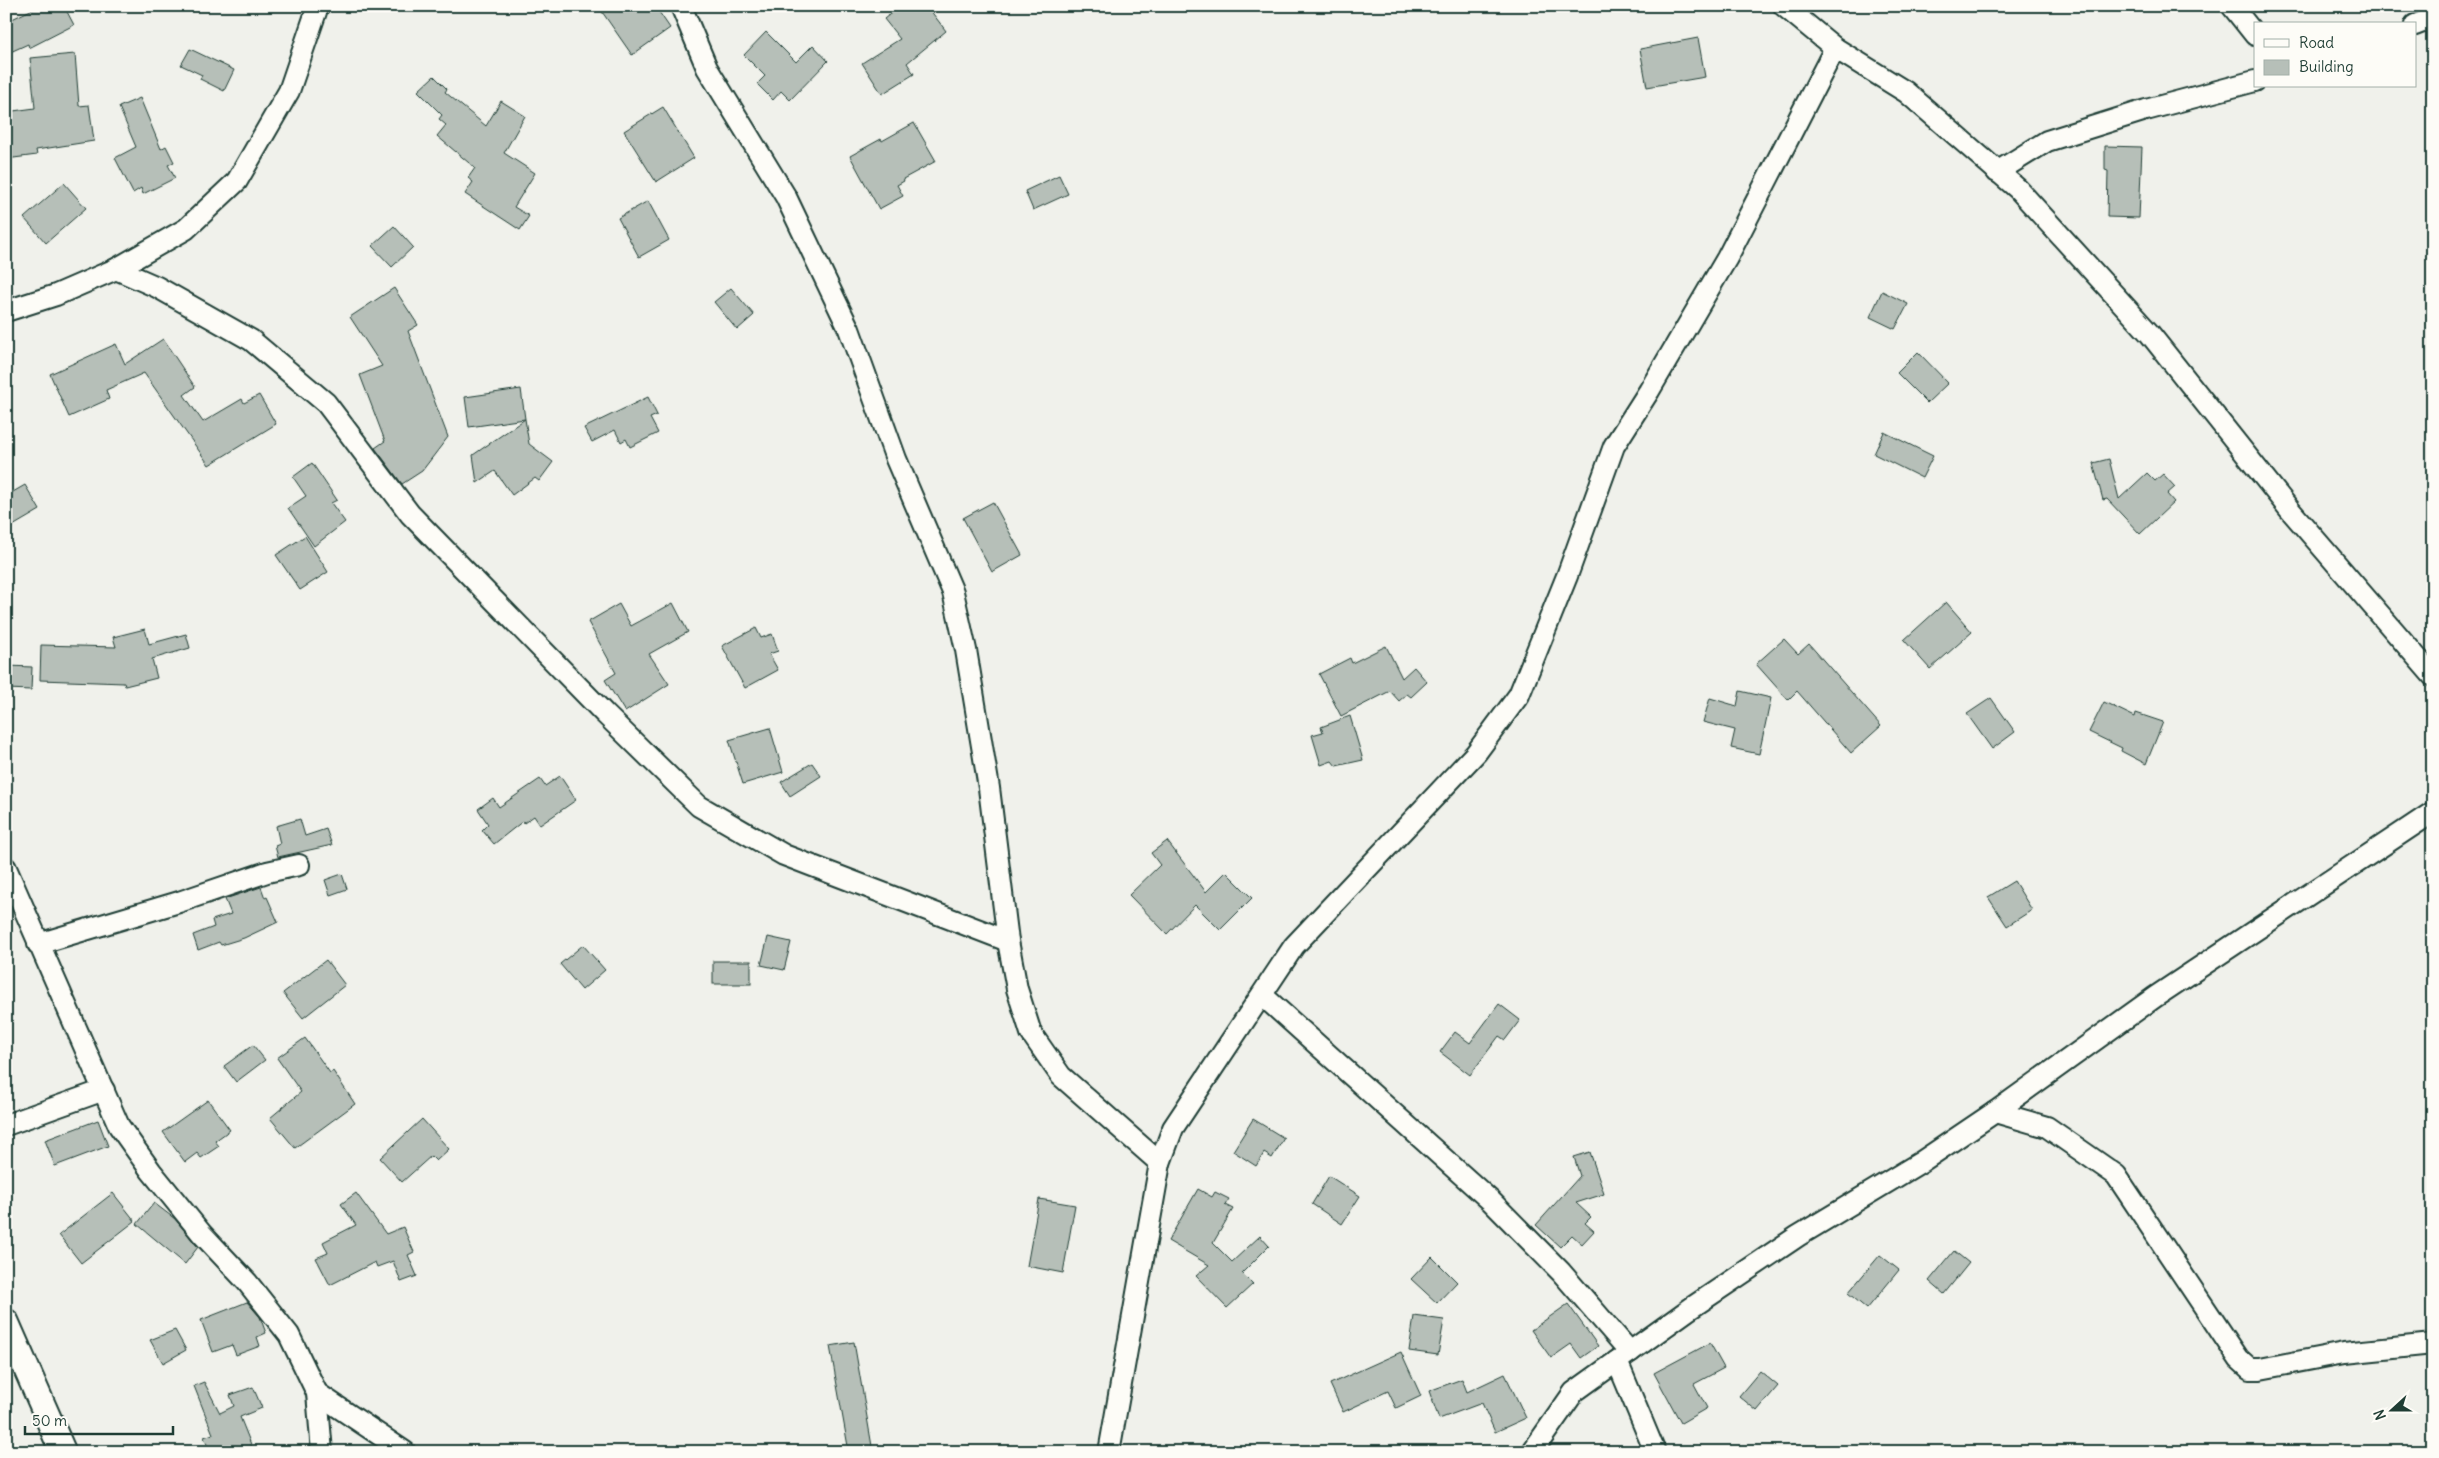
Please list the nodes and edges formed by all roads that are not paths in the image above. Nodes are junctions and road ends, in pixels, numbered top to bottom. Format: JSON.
{"nodes":[{"id":1,"x":318,"y":6,"type":"edge"},
{"id":2,"x":681,"y":6,"type":"edge"},
{"id":3,"x":1784,"y":6,"type":"edge"},
{"id":4,"x":2232,"y":6,"type":"edge"},
{"id":5,"x":2433,"y":18,"type":"edge"},
{"id":6,"x":2416,"y":25,"type":"edge"},
{"id":7,"x":2254,"y":34,"type":"edge"},
{"id":8,"x":1835,"y":48,"type":"junction"},
{"id":9,"x":2254,"y":81,"type":"edge"},
{"id":10,"x":1997,"y":172,"type":"junction"},
{"id":11,"x":116,"y":269,"type":"junction"},
{"id":12,"x":6,"y":312,"type":"edge"},
{"id":13,"x":2433,"y":676,"type":"edge"},
{"id":14,"x":2433,"y":812,"type":"edge"},
{"id":15,"x":299,"y":866,"type":"dead end"},
{"id":16,"x":6,"y":868,"type":"edge"},
{"id":17,"x":1008,"y":941,"type":"junction"},
{"id":18,"x":38,"y":944,"type":"junction"},
{"id":19,"x":1262,"y":995,"type":"junction"},
{"id":20,"x":104,"y":1090,"type":"junction"},
{"id":21,"x":1996,"y":1112,"type":"junction"},
{"id":22,"x":6,"y":1125,"type":"edge"},
{"id":23,"x":1160,"y":1162,"type":"junction"},
{"id":24,"x":6,"y":1322,"type":"edge"},
{"id":25,"x":2433,"y":1344,"type":"edge"},
{"id":26,"x":1623,"y":1357,"type":"junction"},
{"id":27,"x":317,"y":1392,"type":"junction"},
{"id":28,"x":63,"y":1452,"type":"edge"},
{"id":29,"x":322,"y":1452,"type":"edge"},
{"id":30,"x":405,"y":1452,"type":"edge"},
{"id":31,"x":1109,"y":1452,"type":"edge"},
{"id":32,"x":1532,"y":1452,"type":"edge"},
{"id":33,"x":1655,"y":1452,"type":"edge"}],
"edges":[{"from":1,"to":11,"type":"street"},
{"from":2,"to":17,"type":"street"},
{"from":3,"to":8,"type":"street"},
{"from":4,"to":7,"type":"street"},
{"from":5,"to":6,"type":"street"},
{"from":8,"to":10,"type":"street"},
{"from":8,"to":19,"type":"street"},
{"from":9,"to":10,"type":"street"},
{"from":10,"to":13,"type":"street"},
{"from":11,"to":12,"type":"street"},
{"from":11,"to":17,"type":"street"},
{"from":14,"to":21,"type":"street"},
{"from":15,"to":18,"type":"street"},
{"from":16,"to":18,"type":"street"},
{"from":17,"to":23,"type":"street"},
{"from":18,"to":20,"type":"street"},
{"from":19,"to":23,"type":"street"},
{"from":19,"to":26,"type":"street"},
{"from":20,"to":22,"type":"street"},
{"from":20,"to":27,"type":"street"},
{"from":21,"to":25,"type":"street"},
{"from":21,"to":26,"type":"street"},
{"from":23,"to":31,"type":"street"},
{"from":24,"to":28,"type":"street"},
{"from":26,"to":32,"type":"street"},
{"from":26,"to":33,"type":"street"},
{"from":27,"to":29,"type":"street"},
{"from":27,"to":30,"type":"street"}]}
